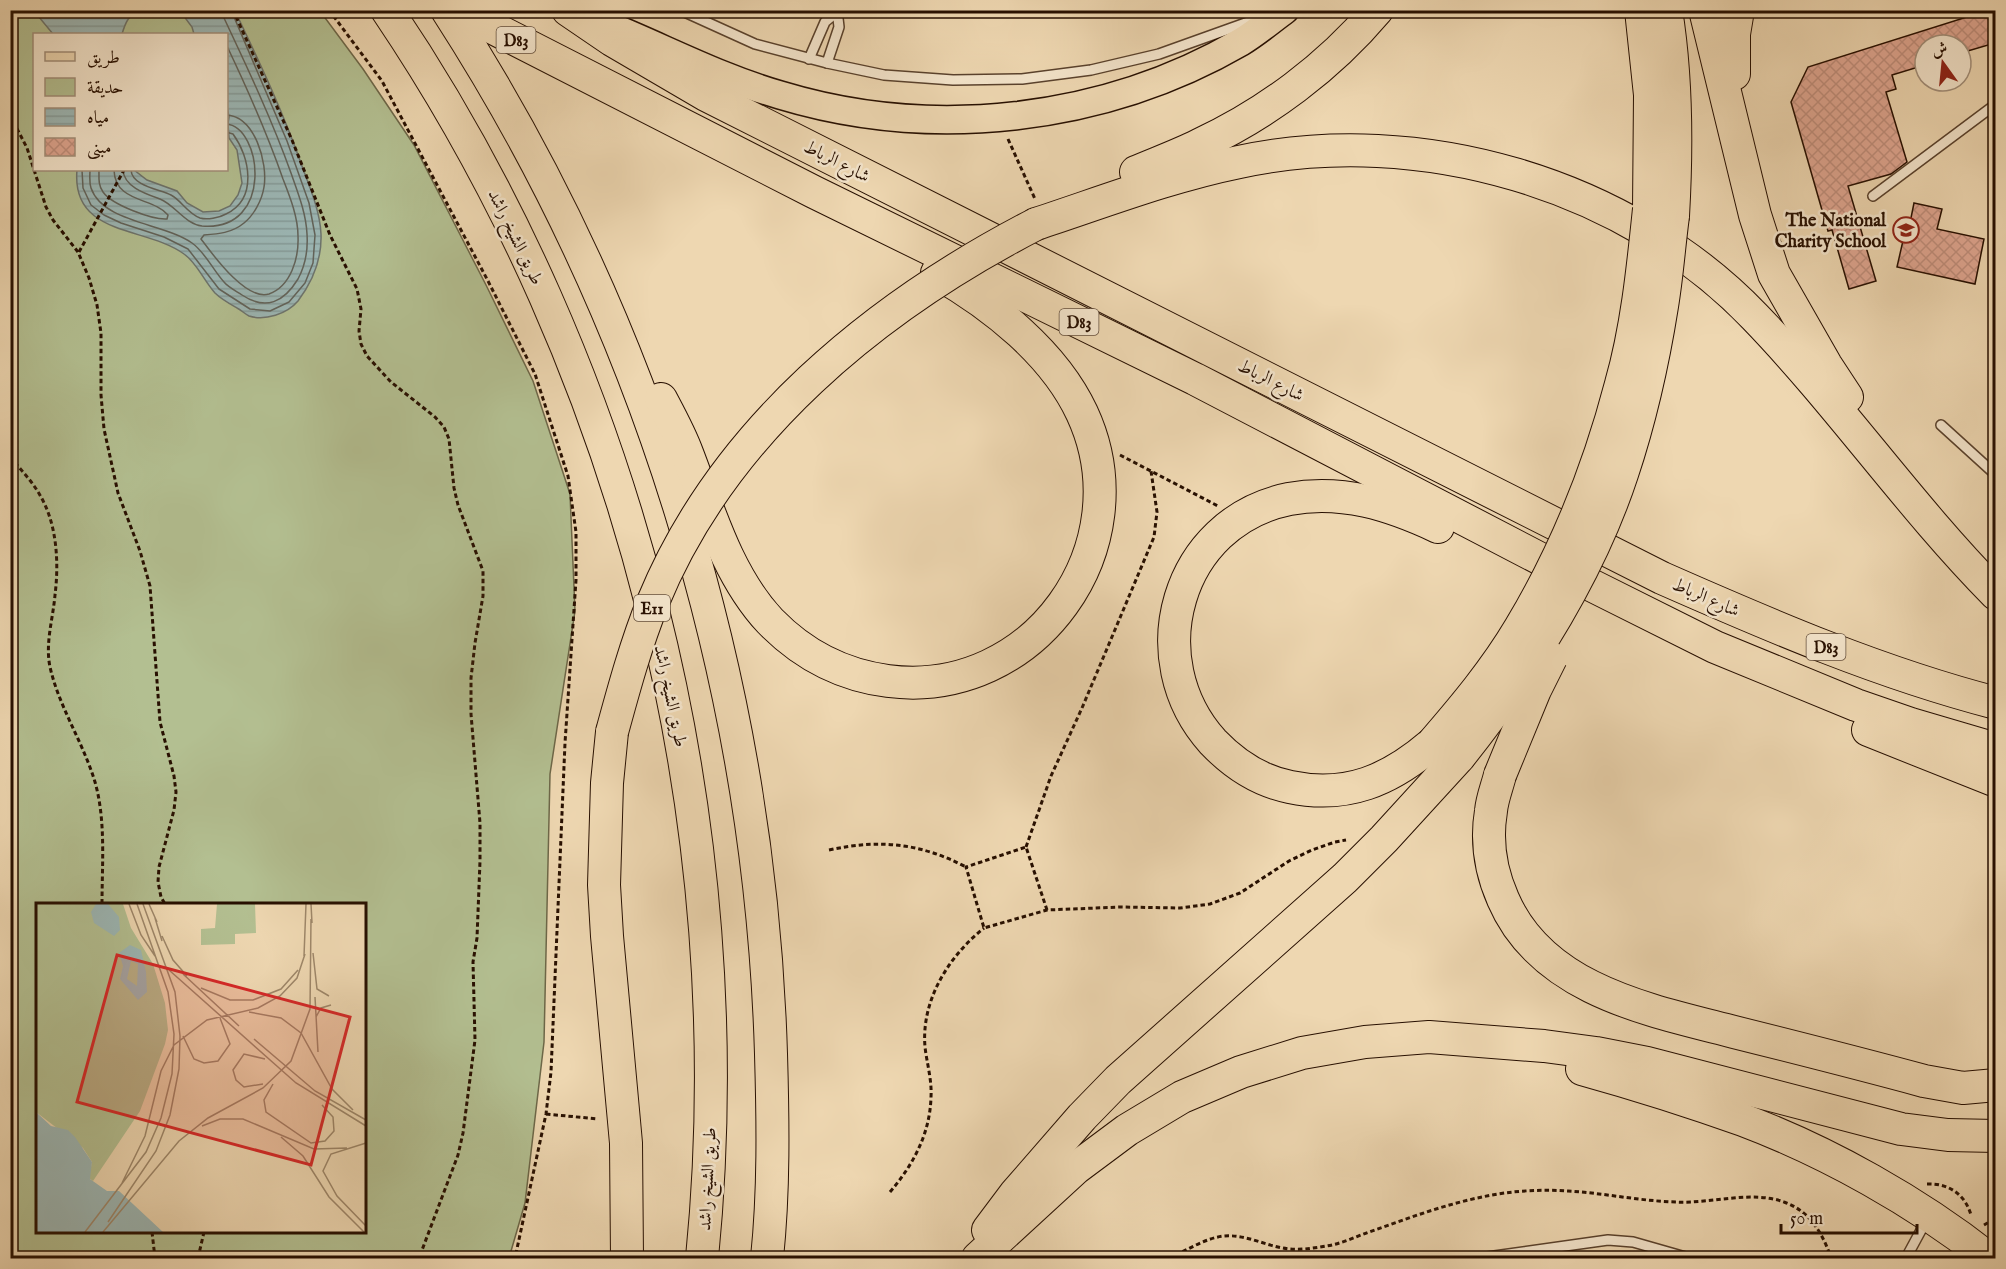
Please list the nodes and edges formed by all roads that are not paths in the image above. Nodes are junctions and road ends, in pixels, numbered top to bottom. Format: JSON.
{"nodes":[{"id":1,"x":387,"y":10,"type":"edge"},
{"id":2,"x":568,"y":10,"type":"edge"},
{"id":3,"x":681,"y":10,"type":"edge"},
{"id":4,"x":1279,"y":10,"type":"edge"},
{"id":5,"x":1285,"y":10,"type":"edge"},
{"id":6,"x":1377,"y":10,"type":"edge"},
{"id":7,"x":1641,"y":10,"type":"edge"},
{"id":8,"x":1666,"y":10,"type":"edge"},
{"id":9,"x":1705,"y":10,"type":"edge"},
{"id":10,"x":1737,"y":10,"type":"edge"},
{"id":11,"x":450,"y":11,"type":"edge"},
{"id":12,"x":836,"y":11,"type":"edge"},
{"id":13,"x":809,"y":58,"type":"junction"},
{"id":14,"x":827,"y":63,"type":"junction"},
{"id":15,"x":1995,"y":104,"type":"edge"},
{"id":16,"x":1733,"y":126,"type":"junction"},
{"id":17,"x":814,"y":192,"type":"junction"},
{"id":18,"x":1873,"y":196,"type":"dead end"},
{"id":19,"x":1661,"y":212,"type":"junction"},
{"id":20,"x":1037,"y":215,"type":"junction"},
{"id":21,"x":619,"y":337,"type":"junction"},
{"id":22,"x":1941,"y":425,"type":"dead end"},
{"id":23,"x":1995,"y":476,"type":"edge"},
{"id":24,"x":1914,"y":502,"type":"junction"},
{"id":25,"x":1606,"y":515,"type":"junction"},
{"id":26,"x":1581,"y":580,"type":"junction"},
{"id":27,"x":1995,"y":594,"type":"edge"},
{"id":28,"x":1715,"y":647,"type":"junction"},
{"id":29,"x":1995,"y":703,"type":"edge"},
{"id":30,"x":1995,"y":749,"type":"edge"},
{"id":31,"x":1446,"y":751,"type":"junction"},
{"id":32,"x":1995,"y":781,"type":"edge"},
{"id":33,"x":1492,"y":1041,"type":"junction"},
{"id":34,"x":1995,"y":1085,"type":"edge"},
{"id":35,"x":1995,"y":1137,"type":"edge"},
{"id":36,"x":1929,"y":1216,"type":"junction"},
{"id":37,"x":627,"y":1258,"type":"edge"},
{"id":38,"x":702,"y":1258,"type":"edge"},
{"id":39,"x":767,"y":1258,"type":"edge"},
{"id":40,"x":970,"y":1258,"type":"edge"},
{"id":41,"x":978,"y":1258,"type":"edge"},
{"id":42,"x":1480,"y":1258,"type":"edge"},
{"id":43,"x":1689,"y":1258,"type":"edge"},
{"id":44,"x":1906,"y":1258,"type":"edge"},
{"id":45,"x":1988,"y":1258,"type":"edge"}],
"edges":[{"from":1,"to":38,"type":"highway","name":"طريق الشيخ راشد","number":"E11"},
{"from":2,"to":5,"type":"main road"},
{"from":2,"to":29,"type":"highway","name":"شارع الرباط","number":"D83"},
{"from":3,"to":13,"type":"lane"},
{"from":4,"to":14,"type":"lane"},
{"from":6,"to":20,"type":"highway"},
{"from":7,"to":19,"type":"highway"},
{"from":8,"to":19,"type":"highway"},
{"from":9,"to":16,"type":"highway"},
{"from":10,"to":16,"type":"highway"},
{"from":11,"to":17,"type":"highway","name":"شارع الرباط","number":"D83"},
{"from":11,"to":21,"type":"highway"},
{"from":12,"to":13,"type":"lane"},
{"from":12,"to":14,"type":"lane"},
{"from":13,"to":14,"type":"lane"},
{"from":15,"to":18,"type":"lane"},
{"from":16,"to":24,"type":"highway"},
{"from":17,"to":21,"type":"highway"},
{"from":17,"to":26,"type":"highway","name":"شارع الرباط","number":"D83"},
{"from":19,"to":25,"type":"highway","bridge":true},
{"from":19,"to":31,"type":"highway","bridge":true},
{"from":20,"to":24,"type":"highway"},
{"from":20,"to":37,"type":"highway","bridge":true},
{"from":21,"to":39,"type":"highway"},
{"from":22,"to":23,"type":"lane"},
{"from":24,"to":27,"type":"highway"},
{"from":25,"to":31,"type":"highway","bridge":true},
{"from":25,"to":34,"type":"highway","bridge":true},
{"from":26,"to":28,"type":"highway","name":"شارع الرباط","number":"D83"},
{"from":26,"to":31,"type":"highway"},
{"from":28,"to":30,"type":"highway","name":"شارع الرباط","number":"D83"},
{"from":28,"to":32,"type":"highway"},
{"from":31,"to":40,"type":"highway"},
{"from":33,"to":35,"type":"highway"},
{"from":33,"to":36,"type":"highway"},
{"from":33,"to":41,"type":"highway"},
{"from":36,"to":44,"type":"lane"},
{"from":36,"to":45,"type":"highway"},
{"from":42,"to":43,"type":"lane"}]}
